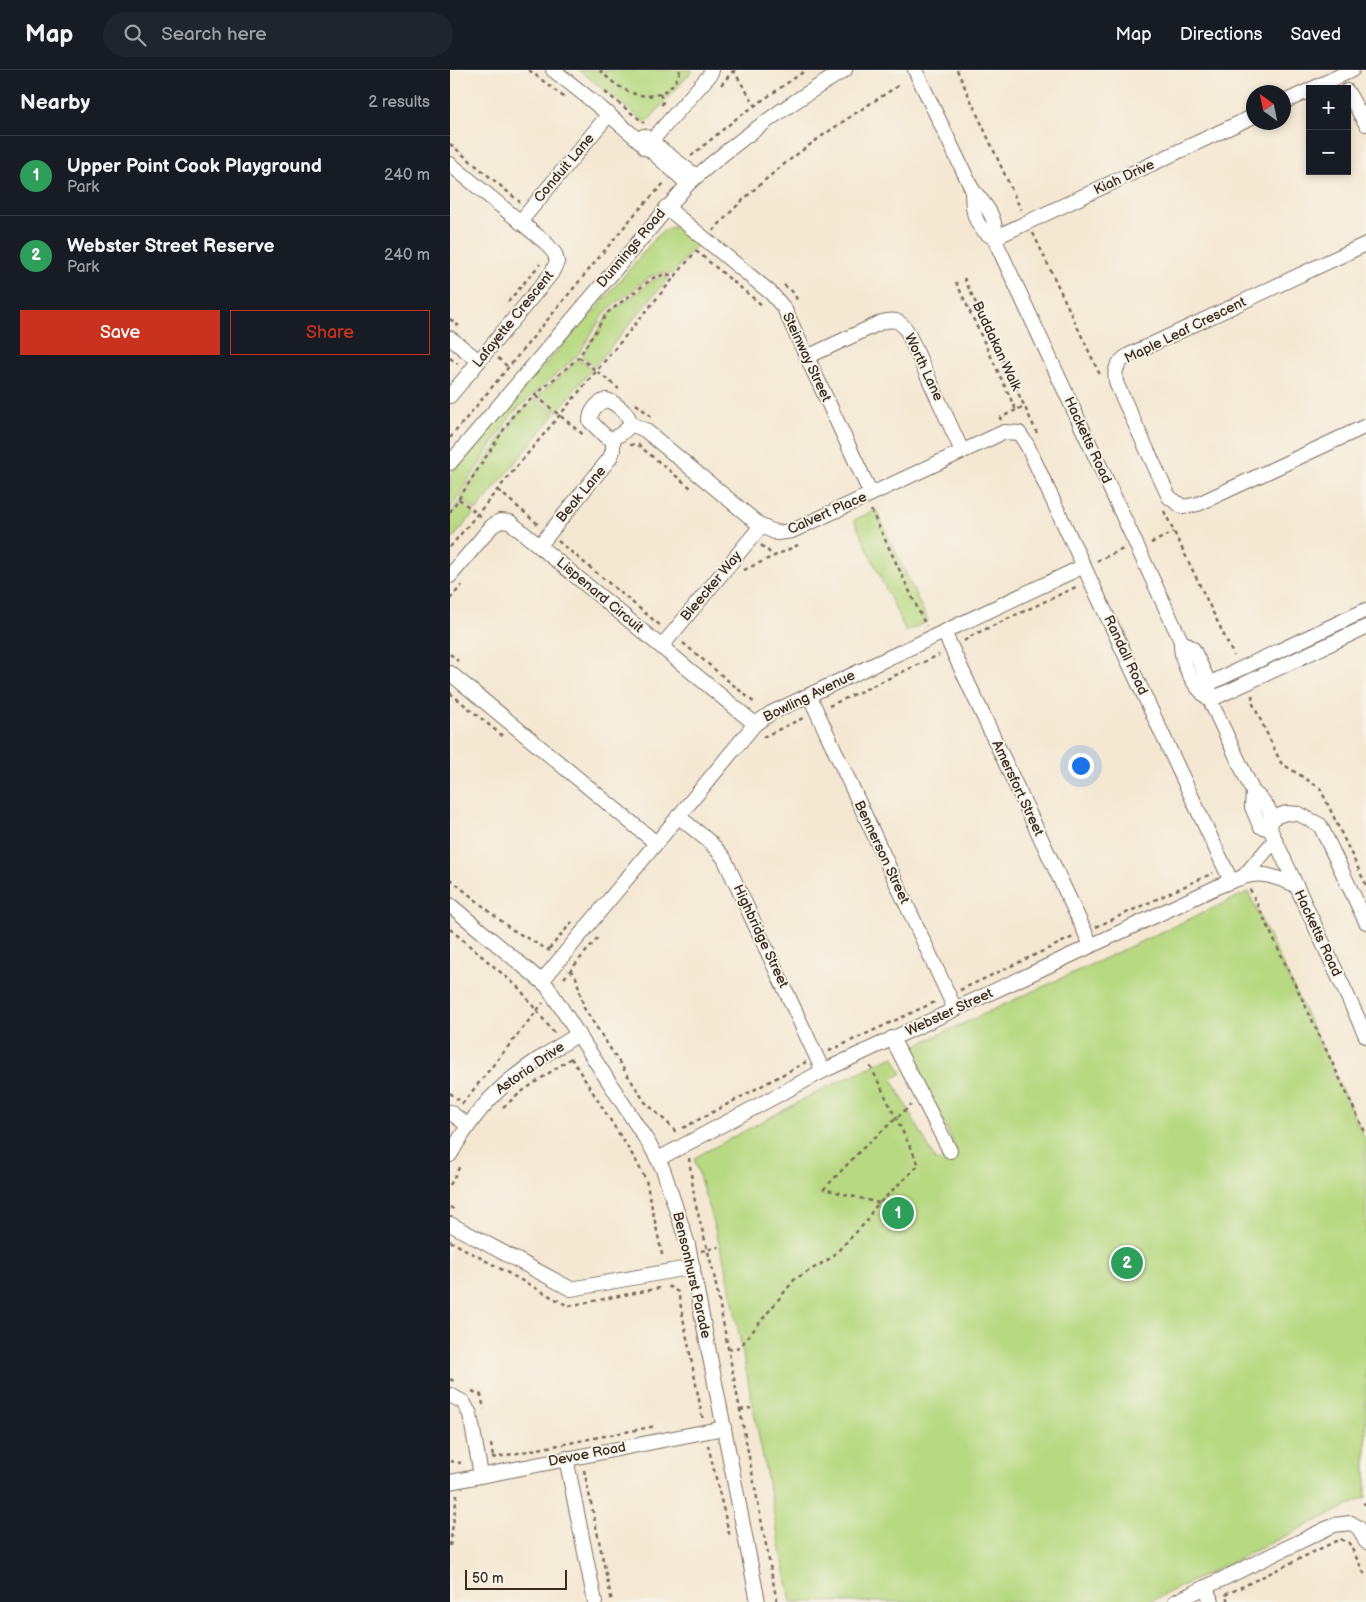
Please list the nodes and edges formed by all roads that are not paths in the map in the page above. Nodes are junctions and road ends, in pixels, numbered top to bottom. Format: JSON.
{"nodes":[{"id":1,"x":553,"y":70,"type":"edge"},
{"id":2,"x":712,"y":70,"type":"edge"},
{"id":3,"x":845,"y":70,"type":"edge"},
{"id":4,"x":915,"y":70,"type":"edge"},
{"id":5,"x":1346,"y":71,"type":"edge"},
{"id":6,"x":1319,"y":85,"type":"edge"},
{"id":7,"x":1347,"y":85,"type":"edge"},
{"id":8,"x":1306,"y":91,"type":"edge"},
{"id":9,"x":1351,"y":96,"type":"edge"},
{"id":10,"x":1291,"y":99,"type":"edge"},
{"id":11,"x":1358,"y":107,"type":"junction"},
{"id":12,"x":613,"y":117,"type":"junction"},
{"id":13,"x":1246,"y":120,"type":"edge"},
{"id":14,"x":1366,"y":124,"type":"edge"},
{"id":15,"x":649,"y":144,"type":"junction"},
{"id":16,"x":450,"y":164,"type":"edge"},
{"id":17,"x":692,"y":180,"type":"junction"},
{"id":18,"x":666,"y":207,"type":"junction"},
{"id":19,"x":520,"y":222,"type":"junction"},
{"id":20,"x":994,"y":238,"type":"junction"},
{"id":21,"x":1366,"y":244,"type":"edge"},
{"id":22,"x":450,"y":338,"type":"edge"},
{"id":23,"x":807,"y":357,"type":"junction"},
{"id":24,"x":479,"y":361,"type":"junction"},
{"id":25,"x":450,"y":396,"type":"edge"},
{"id":26,"x":631,"y":424,"type":"junction"},
{"id":27,"x":1366,"y":426,"type":"edge"},
{"id":28,"x":1016,"y":432,"type":"joint"},
{"id":29,"x":613,"y":439,"type":"junction"},
{"id":30,"x":962,"y":452,"type":"junction"},
{"id":31,"x":450,"y":463,"type":"edge"},
{"id":32,"x":864,"y":497,"type":"junction"},
{"id":33,"x":761,"y":526,"type":"junction"},
{"id":34,"x":540,"y":545,"type":"junction"},
{"id":35,"x":1084,"y":566,"type":"junction"},
{"id":36,"x":450,"y":576,"type":"edge"},
{"id":37,"x":1366,"y":610,"type":"edge"},
{"id":38,"x":1366,"y":627,"type":"edge"},
{"id":39,"x":944,"y":632,"type":"junction"},
{"id":40,"x":662,"y":646,"type":"junction"},
{"id":41,"x":450,"y":673,"type":"edge"},
{"id":42,"x":1203,"y":686,"type":"junction"},
{"id":43,"x":809,"y":695,"type":"junction"},
{"id":44,"x":1210,"y":700,"type":"junction"},
{"id":45,"x":755,"y":724,"type":"junction"},
{"id":46,"x":678,"y":816,"type":"junction"},
{"id":47,"x":1272,"y":829,"type":"junction"},
{"id":48,"x":656,"y":843,"type":"junction"},
{"id":49,"x":1231,"y":881,"type":"junction"},
{"id":50,"x":1295,"y":884,"type":"junction"},
{"id":51,"x":450,"y":905,"type":"edge"},
{"id":52,"x":1366,"y":922,"type":"edge"},
{"id":53,"x":1091,"y":945,"type":"junction"},
{"id":54,"x":542,"y":981,"type":"junction"},
{"id":55,"x":955,"y":1009,"type":"junction"},
{"id":56,"x":579,"y":1034,"type":"junction"},
{"id":57,"x":1366,"y":1036,"type":"edge"},
{"id":58,"x":892,"y":1038,"type":"junction"},
{"id":59,"x":823,"y":1071,"type":"junction"},
{"id":60,"x":453,"y":1114,"type":"edge"},
{"id":61,"x":467,"y":1125,"type":"junction"},
{"id":62,"x":950,"y":1151,"type":"dead end"},
{"id":63,"x":450,"y":1155,"type":"edge"},
{"id":64,"x":658,"y":1159,"type":"junction"},
{"id":65,"x":450,"y":1224,"type":"edge"},
{"id":66,"x":693,"y":1267,"type":"junction"},
{"id":67,"x":450,"y":1395,"type":"edge"},
{"id":68,"x":724,"y":1428,"type":"junction"},
{"id":69,"x":566,"y":1458,"type":"junction"},
{"id":70,"x":480,"y":1475,"type":"junction"},
{"id":71,"x":450,"y":1482,"type":"edge"},
{"id":72,"x":1366,"y":1542,"type":"edge"},
{"id":73,"x":1205,"y":1587,"type":"junction"},
{"id":74,"x":595,"y":1602,"type":"edge"},
{"id":75,"x":758,"y":1602,"type":"edge"},
{"id":76,"x":1175,"y":1602,"type":"edge"},
{"id":77,"x":1212,"y":1602,"type":"edge"}],
"edges":[{"from":1,"to":12,"type":"street"},
{"from":2,"to":15,"type":"street"},
{"from":3,"to":17,"type":"street","name":"Dunnings Road"},
{"from":4,"to":20,"type":"street","name":"Hacketts Road"},
{"from":5,"to":6,"type":"street"},
{"from":5,"to":7,"type":"street"},
{"from":5,"to":11,"type":"street"},
{"from":8,"to":10,"type":"street"},
{"from":9,"to":11,"type":"street"},
{"from":11,"to":14,"type":"street"},
{"from":12,"to":15,"type":"street"},
{"from":12,"to":19,"type":"street","name":"Conduit Lane"},
{"from":13,"to":20,"type":"street","name":"Kiah Drive"},
{"from":15,"to":17,"type":"street"},
{"from":16,"to":19,"type":"street","name":"Lafayette Crescent"},
{"from":17,"to":18,"type":"street","name":"Dunnings Road"},
{"from":18,"to":23,"type":"street","name":"Steinway Street"},
{"from":18,"to":31,"type":"street","name":"Dunnings Road"},
{"from":19,"to":24,"type":"street","name":"Lafayette Crescent"},
{"from":20,"to":42,"type":"street","name":"Hacketts Road"},
{"from":21,"to":27,"type":"street","name":"Maple Leaf Crescent"},
{"from":22,"to":24,"type":"street"},
{"from":23,"to":30,"type":"street","name":"Worth Lane"},
{"from":23,"to":32,"type":"street","name":"Steinway Street"},
{"from":24,"to":25,"type":"street","name":"Lafayette Crescent"},
{"from":26,"to":29,"type":"street"},
{"from":26,"to":29,"type":"street","name":"Calvert Place"},
{"from":26,"to":33,"type":"street","name":"Calvert Place"},
{"from":28,"to":30,"type":"street","name":"Calvert Place"},
{"from":28,"to":35,"type":"street","name":"Randall Road"},
{"from":29,"to":34,"type":"street","name":"Beak Lane"},
{"from":30,"to":32,"type":"street","name":"Calvert Place"},
{"from":32,"to":33,"type":"street","name":"Calvert Place"},
{"from":33,"to":40,"type":"street","name":"Bleecker Way"},
{"from":34,"to":36,"type":"street","name":"Lispenard Circuit"},
{"from":34,"to":40,"type":"street","name":"Lispenard Circuit"},
{"from":35,"to":39,"type":"street","name":"Bowling Avenue"},
{"from":35,"to":49,"type":"street","name":"Randall Road"},
{"from":37,"to":42,"type":"street"},
{"from":38,"to":44,"type":"street"},
{"from":39,"to":43,"type":"street","name":"Bowling Avenue"},
{"from":39,"to":53,"type":"street","name":"Amersfort Street"},
{"from":40,"to":45,"type":"street","name":"Lispenard Circuit"},
{"from":41,"to":48,"type":"street"},
{"from":42,"to":44,"type":"street","name":"Hacketts Road"},
{"from":43,"to":45,"type":"street","name":"Bowling Avenue"},
{"from":43,"to":55,"type":"street","name":"Bennerson Street"},
{"from":44,"to":47,"type":"street","name":"Hacketts Road"},
{"from":45,"to":46,"type":"street","name":"Bowling Avenue"},
{"from":46,"to":48,"type":"street","name":"Bowling Avenue"},
{"from":46,"to":59,"type":"street","name":"Highbridge Street"},
{"from":47,"to":49,"type":"street","name":"Webster Street"},
{"from":47,"to":50,"type":"street","name":"Hacketts Road"},
{"from":47,"to":52,"type":"street"},
{"from":48,"to":54,"type":"street","name":"Bowling Avenue"},
{"from":49,"to":50,"type":"street","name":"Webster Street"},
{"from":49,"to":53,"type":"street","name":"Webster Street"},
{"from":50,"to":57,"type":"street","name":"Hacketts Road"},
{"from":51,"to":54,"type":"street","name":"Bensonhurst Parade"},
{"from":53,"to":55,"type":"street","name":"Webster Street"},
{"from":54,"to":56,"type":"street","name":"Bensonhurst Parade"},
{"from":55,"to":58,"type":"street","name":"Webster Street"},
{"from":56,"to":61,"type":"street","name":"Astoria Drive"},
{"from":56,"to":64,"type":"street","name":"Bensonhurst Parade"},
{"from":58,"to":59,"type":"street","name":"Webster Street"},
{"from":58,"to":62,"type":"street"},
{"from":59,"to":64,"type":"street","name":"Webster Street"},
{"from":60,"to":61,"type":"street"},
{"from":61,"to":63,"type":"street","name":"Astoria Drive"},
{"from":64,"to":66,"type":"street","name":"Bensonhurst Parade"},
{"from":65,"to":66,"type":"street"},
{"from":66,"to":68,"type":"street","name":"Bensonhurst Parade"},
{"from":67,"to":70,"type":"street"},
{"from":68,"to":69,"type":"street","name":"Devoe Road"},
{"from":68,"to":75,"type":"street","name":"Bensonhurst Parade"},
{"from":69,"to":70,"type":"street","name":"Devoe Road"},
{"from":69,"to":74,"type":"street"},
{"from":70,"to":71,"type":"street","name":"Devoe Road"},
{"from":72,"to":73,"type":"street"},
{"from":73,"to":76,"type":"street"},
{"from":73,"to":77,"type":"street"}]}
